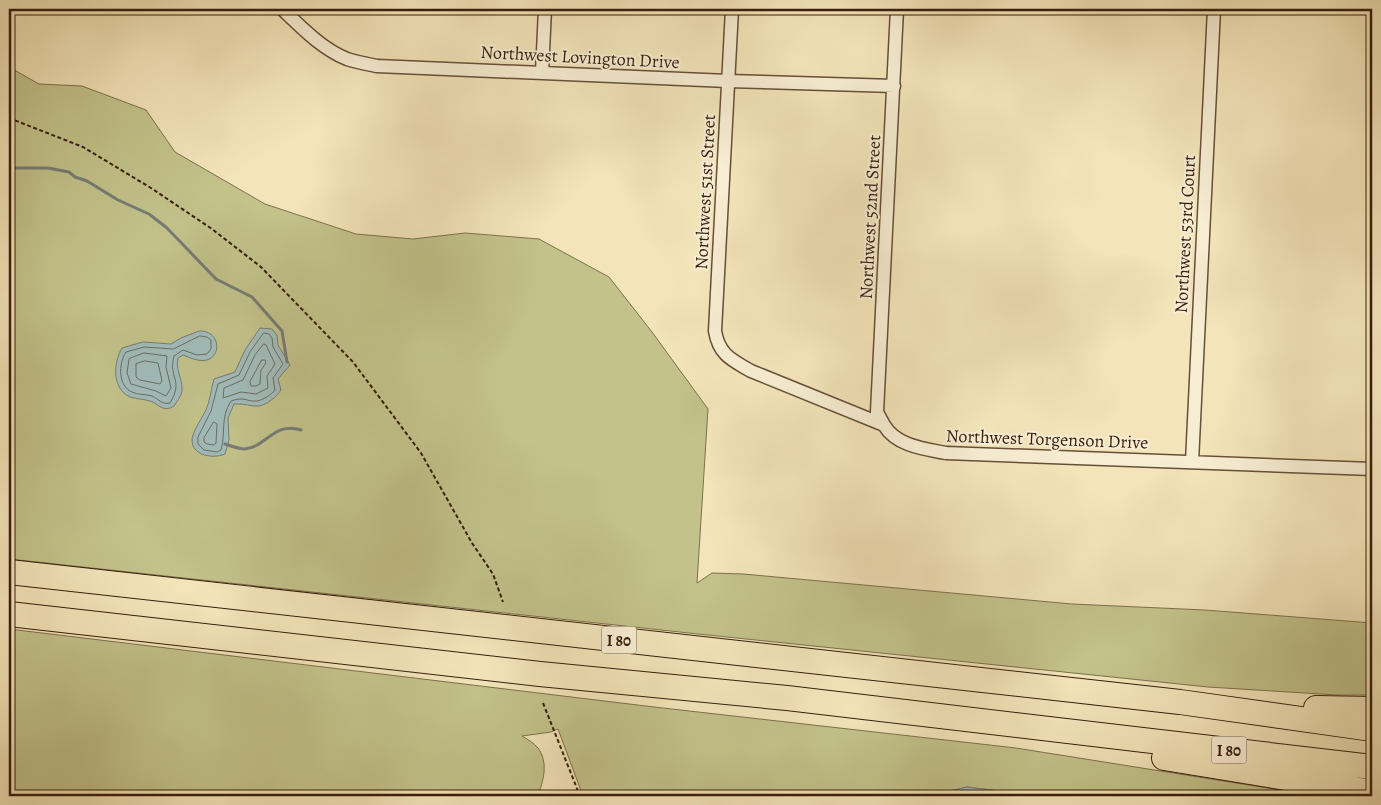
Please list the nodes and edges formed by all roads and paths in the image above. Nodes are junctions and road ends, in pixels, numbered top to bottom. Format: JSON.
{"nodes":[{"id":1,"x":10,"y":9,"type":"edge"},
{"id":2,"x":282,"y":9,"type":"edge"},
{"id":3,"x":546,"y":9,"type":"edge"},
{"id":4,"x":732,"y":9,"type":"edge"},
{"id":5,"x":897,"y":9,"type":"edge"},
{"id":6,"x":1214,"y":9,"type":"edge"},
{"id":7,"x":9,"y":22,"type":"edge"},
{"id":8,"x":542,"y":72,"type":"junction"},
{"id":9,"x":728,"y":81,"type":"junction"},
{"id":10,"x":894,"y":86,"type":"junction"},
{"id":11,"x":9,"y":118,"type":"edge"},
{"id":12,"x":741,"y":365,"type":"joint"},
{"id":13,"x":884,"y":425,"type":"junction"},
{"id":14,"x":1192,"y":462,"type":"junction"},
{"id":15,"x":1372,"y":469,"type":"edge"},
{"id":16,"x":9,"y":572,"type":"edge"},
{"id":17,"x":502,"y":602,"type":"dead end"},
{"id":18,"x":9,"y":614,"type":"edge"},
{"id":19,"x":1180,"y":702,"type":"junction"},
{"id":20,"x":543,"y":703,"type":"dead end"},
{"id":21,"x":1372,"y":708,"type":"edge"},
{"id":22,"x":1372,"y":729,"type":"edge"},
{"id":23,"x":1086,"y":734,"type":"junction"},
{"id":24,"x":1372,"y":767,"type":"edge"},
{"id":25,"x":1372,"y":792,"type":"edge"},
{"id":26,"x":580,"y":796,"type":"edge"}],
"edges":[{"from":1,"to":7,"type":"lane"},
{"from":2,"to":8,"type":"street","name":"Northwest Lovington Drive"},
{"from":3,"to":8,"type":"street"},
{"from":4,"to":9,"type":"street","name":"Northwest 51st Street"},
{"from":5,"to":10,"type":"street","name":"Northwest 52nd Street"},
{"from":6,"to":14,"type":"street","name":"Northwest 53rd Court"},
{"from":8,"to":9,"type":"street","name":"Northwest Lovington Drive"},
{"from":9,"to":10,"type":"street","name":"Northwest Lovington Drive"},
{"from":9,"to":12,"type":"street","name":"Northwest 51st Street"},
{"from":10,"to":13,"type":"street","name":"Northwest 52nd Street"},
{"from":11,"to":17,"type":"path"},
{"from":12,"to":13,"type":"street","name":"Northwest Torgenson Drive"},
{"from":13,"to":14,"type":"street","name":"Northwest Torgenson Drive"},
{"from":14,"to":15,"type":"street","name":"Northwest Torgenson Drive"},
{"from":16,"to":19,"type":"highway","number":"I 80"},
{"from":18,"to":23,"type":"highway","number":"I 80"},
{"from":19,"to":21,"type":"highway"},
{"from":19,"to":22,"type":"highway","number":"I 80"},
{"from":20,"to":26,"type":"path"},
{"from":23,"to":24,"type":"highway","number":"I 80"},
{"from":23,"to":25,"type":"highway"}]}
